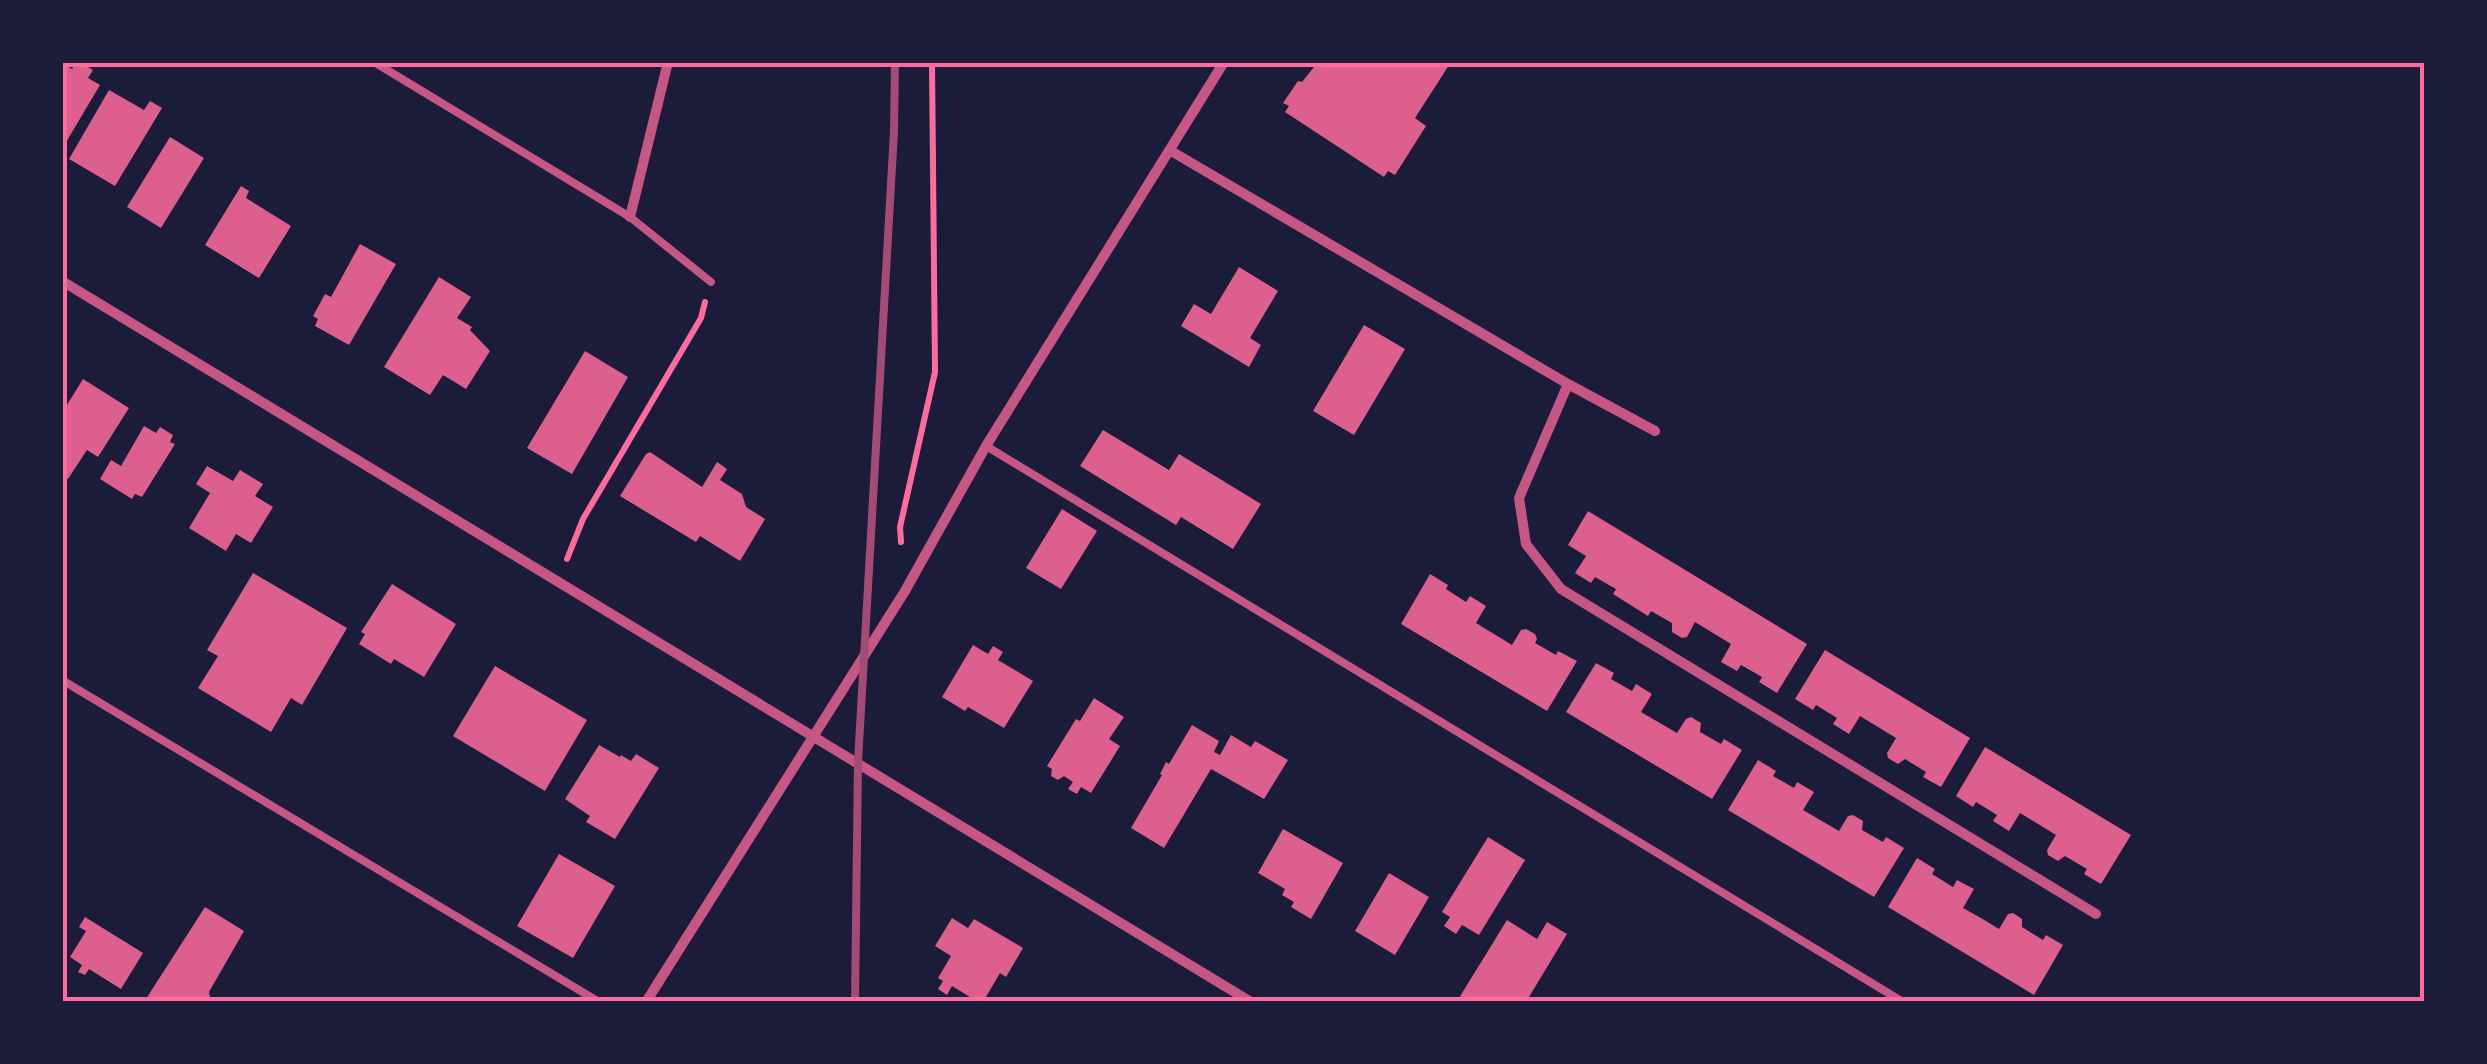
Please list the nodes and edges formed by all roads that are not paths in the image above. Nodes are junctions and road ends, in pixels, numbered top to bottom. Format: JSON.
{"nodes":[{"id":1,"x":374,"y":62,"type":"edge"},
{"id":2,"x":668,"y":62,"type":"edge"},
{"id":3,"x":1224,"y":62,"type":"edge"},
{"id":4,"x":1171,"y":151,"type":"junction"},
{"id":5,"x":630,"y":217,"type":"junction"},
{"id":6,"x":62,"y":281,"type":"edge"},
{"id":7,"x":711,"y":282,"type":"road end"},
{"id":8,"x":1568,"y":384,"type":"junction"},
{"id":9,"x":1655,"y":431,"type":"dead end"},
{"id":10,"x":986,"y":446,"type":"junction"},
{"id":11,"x":62,"y":680,"type":"edge"},
{"id":12,"x":814,"y":736,"type":"junction"},
{"id":13,"x":2096,"y":914,"type":"dead end"},
{"id":14,"x":599,"y":1002,"type":"edge"},
{"id":15,"x":646,"y":1002,"type":"edge"},
{"id":16,"x":1251,"y":1002,"type":"edge"},
{"id":17,"x":1903,"y":1002,"type":"edge"}],
"edges":[{"from":1,"to":5,"type":"lane"},
{"from":2,"to":5,"type":"street"},
{"from":3,"to":4,"type":"street"},
{"from":4,"to":8,"type":"street"},
{"from":4,"to":10,"type":"street"},
{"from":5,"to":7,"type":"lane"},
{"from":6,"to":12,"type":"street"},
{"from":8,"to":9,"type":"street"},
{"from":8,"to":13,"type":"street"},
{"from":10,"to":12,"type":"street"},
{"from":10,"to":17,"type":"lane"},
{"from":11,"to":14,"type":"lane"},
{"from":12,"to":15,"type":"street"},
{"from":12,"to":16,"type":"street"}]}
